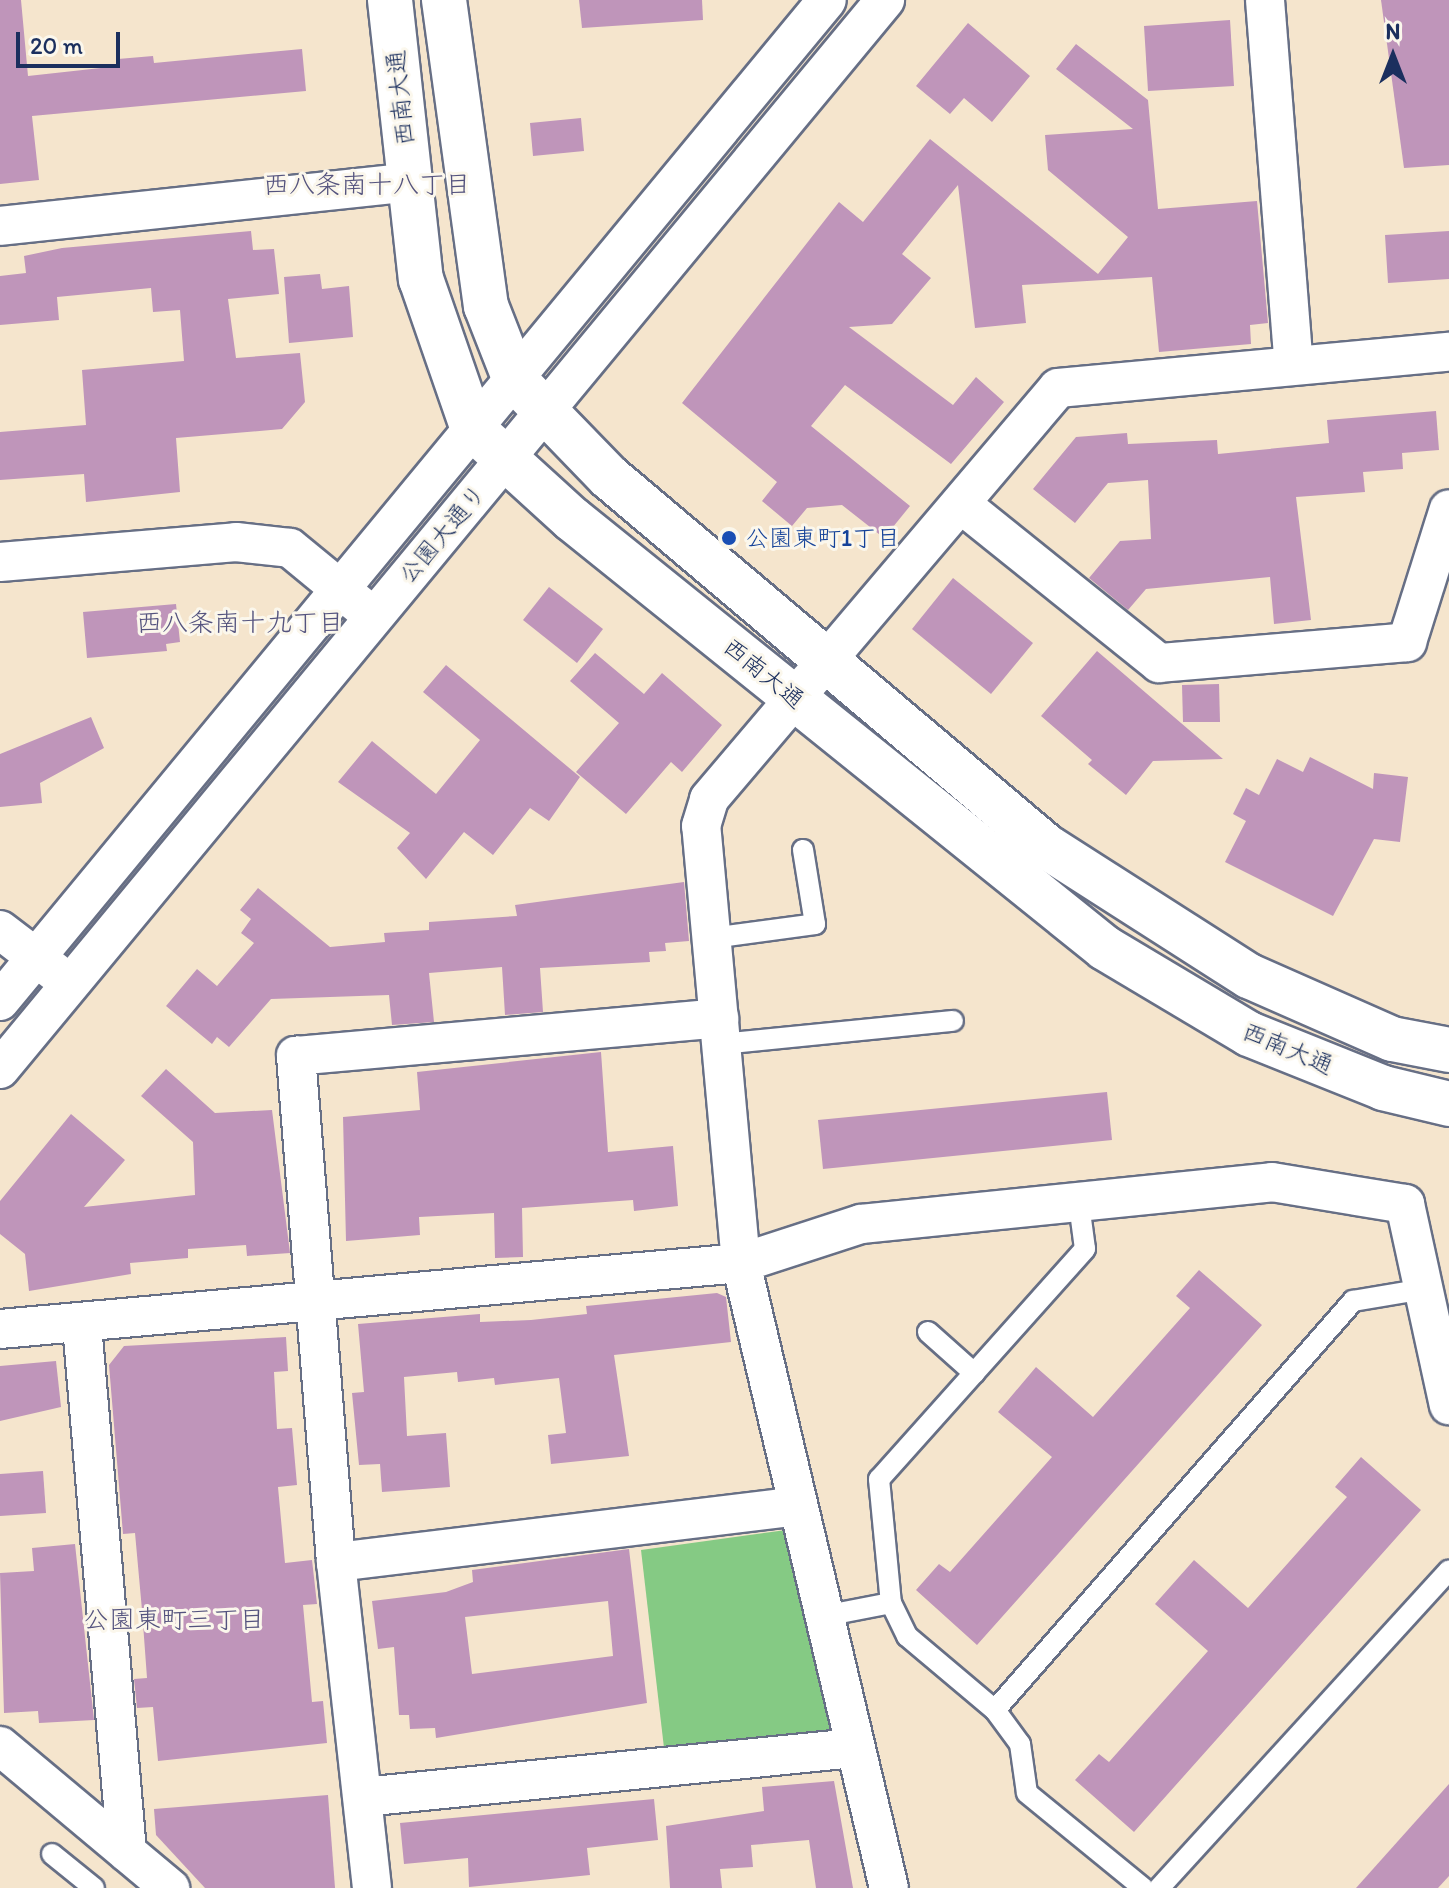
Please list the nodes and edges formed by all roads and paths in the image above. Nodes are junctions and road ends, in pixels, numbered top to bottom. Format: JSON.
{"nodes":[{"id":1,"x":390,"y":0,"type":"edge"},
{"id":2,"x":444,"y":0,"type":"edge"},
{"id":3,"x":827,"y":0,"type":"edge"},
{"id":4,"x":885,"y":0,"type":"edge"},
{"id":5,"x":1265,"y":0,"type":"edge"},
{"id":6,"x":409,"y":182,"type":"junction"},
{"id":7,"x":0,"y":226,"type":"edge"},
{"id":8,"x":1449,"y":352,"type":"edge"},
{"id":9,"x":1294,"y":365,"type":"junction"},
{"id":10,"x":515,"y":380,"type":"junction"},
{"id":11,"x":545,"y":411,"type":"junction"},
{"id":12,"x":473,"y":429,"type":"junction"},
{"id":13,"x":506,"y":459,"type":"junction"},
{"id":14,"x":961,"y":504,"type":"junction"},
{"id":15,"x":1449,"y":509,"type":"edge"},
{"id":16,"x":0,"y":562,"type":"edge"},
{"id":17,"x":343,"y":593,"type":"junction"},
{"id":18,"x":374,"y":616,"type":"junction"},
{"id":19,"x":830,"y":663,"type":"junction"},
{"id":20,"x":797,"y":699,"type":"junction"},
{"id":21,"x":803,"y":850,"type":"dead end"},
{"id":22,"x":0,"y":930,"type":"edge"},
{"id":23,"x":712,"y":938,"type":"junction"},
{"id":24,"x":37,"y":957,"type":"junction"},
{"id":25,"x":71,"y":985,"type":"junction"},
{"id":26,"x":0,"y":1001,"type":"edge"},
{"id":27,"x":953,"y":1021,"type":"dead end"},
{"id":28,"x":720,"y":1031,"type":"junction"},
{"id":29,"x":1449,"y":1050,"type":"edge"},
{"id":30,"x":0,"y":1069,"type":"edge"},
{"id":31,"x":1449,"y":1104,"type":"edge"},
{"id":32,"x":1079,"y":1204,"type":"junction"},
{"id":33,"x":741,"y":1263,"type":"junction"},
{"id":34,"x":1418,"y":1290,"type":"junction"},
{"id":35,"x":316,"y":1302,"type":"junction"},
{"id":36,"x":82,"y":1325,"type":"junction"},
{"id":37,"x":0,"y":1329,"type":"edge"},
{"id":38,"x":928,"y":1332,"type":"dead end"},
{"id":39,"x":974,"y":1373,"type":"junction"},
{"id":40,"x":1449,"y":1405,"type":"edge"},
{"id":41,"x":798,"y":1506,"type":"junction"},
{"id":42,"x":336,"y":1562,"type":"junction"},
{"id":43,"x":1449,"y":1570,"type":"edge"},
{"id":44,"x":891,"y":1603,"type":"junction"},
{"id":45,"x":824,"y":1616,"type":"junction"},
{"id":46,"x":995,"y":1710,"type":"junction"},
{"id":47,"x":0,"y":1746,"type":"edge"},
{"id":48,"x":856,"y":1748,"type":"junction"},
{"id":49,"x":363,"y":1797,"type":"junction"},
{"id":50,"x":127,"y":1852,"type":"junction"},
{"id":51,"x":52,"y":1854,"type":"dead end"},
{"id":52,"x":94,"y":1888,"type":"edge"},
{"id":53,"x":170,"y":1888,"type":"edge"},
{"id":54,"x":372,"y":1888,"type":"edge"},
{"id":55,"x":889,"y":1888,"type":"edge"},
{"id":56,"x":1143,"y":1888,"type":"edge"},
{"id":57,"x":1159,"y":1888,"type":"edge"}],
"edges":[{"from":1,"to":6,"type":"street","name":"西南大通"},
{"from":2,"to":10,"type":"street","name":"西南大通"},
{"from":3,"to":10,"type":"street","name":"公園大通り"},
{"from":4,"to":11,"type":"street","name":"公園大通り"},
{"from":5,"to":9,"type":"street"},
{"from":6,"to":7,"type":"street"},
{"from":6,"to":12,"type":"street","name":"西南大通"},
{"from":8,"to":9,"type":"street"},
{"from":9,"to":14,"type":"street"},
{"from":10,"to":11,"type":"street","name":"西南大通"},
{"from":10,"to":12,"type":"street","name":"公園大通り"},
{"from":11,"to":13,"type":"street","name":"公園大通り"},
{"from":11,"to":19,"type":"street","name":"西南大通"},
{"from":12,"to":13,"type":"street","name":"西南大通"},
{"from":12,"to":17,"type":"street","name":"公園大通り"},
{"from":13,"to":18,"type":"street","name":"公園大通り"},
{"from":13,"to":20,"type":"street","name":"西南大通"},
{"from":14,"to":15,"type":"street"},
{"from":14,"to":19,"type":"street"},
{"from":16,"to":17,"type":"street"},
{"from":17,"to":18,"type":"street"},
{"from":17,"to":24,"type":"street","name":"公園大通り"},
{"from":18,"to":25,"type":"street","name":"公園大通り"},
{"from":19,"to":20,"type":"street"},
{"from":19,"to":29,"type":"street","name":"西南大通"},
{"from":20,"to":23,"type":"street"},
{"from":20,"to":31,"type":"street","name":"西南大通"},
{"from":21,"to":23,"type":"lane"},
{"from":22,"to":24,"type":"street"},
{"from":23,"to":28,"type":"street"},
{"from":24,"to":25,"type":"street"},
{"from":24,"to":26,"type":"street","name":"公園大通り"},
{"from":25,"to":30,"type":"street","name":"公園大通り"},
{"from":27,"to":28,"type":"lane"},
{"from":28,"to":33,"type":"street"},
{"from":28,"to":35,"type":"street"},
{"from":32,"to":33,"type":"street"},
{"from":32,"to":34,"type":"street"},
{"from":32,"to":39,"type":"lane"},
{"from":33,"to":35,"type":"street"},
{"from":33,"to":41,"type":"street"},
{"from":34,"to":40,"type":"street"},
{"from":34,"to":46,"type":"lane"},
{"from":35,"to":36,"type":"street"},
{"from":35,"to":42,"type":"street"},
{"from":36,"to":37,"type":"street"},
{"from":36,"to":50,"type":"street"},
{"from":38,"to":39,"type":"lane"},
{"from":39,"to":44,"type":"lane"},
{"from":41,"to":42,"type":"street"},
{"from":41,"to":45,"type":"street"},
{"from":42,"to":49,"type":"street"},
{"from":43,"to":57,"type":"lane"},
{"from":44,"to":45,"type":"lane"},
{"from":44,"to":46,"type":"lane"},
{"from":45,"to":48,"type":"street"},
{"from":46,"to":56,"type":"lane"},
{"from":47,"to":50,"type":"street"},
{"from":48,"to":49,"type":"street"},
{"from":48,"to":55,"type":"street"},
{"from":49,"to":54,"type":"street"},
{"from":50,"to":53,"type":"street"},
{"from":51,"to":52,"type":"lane"}]}
